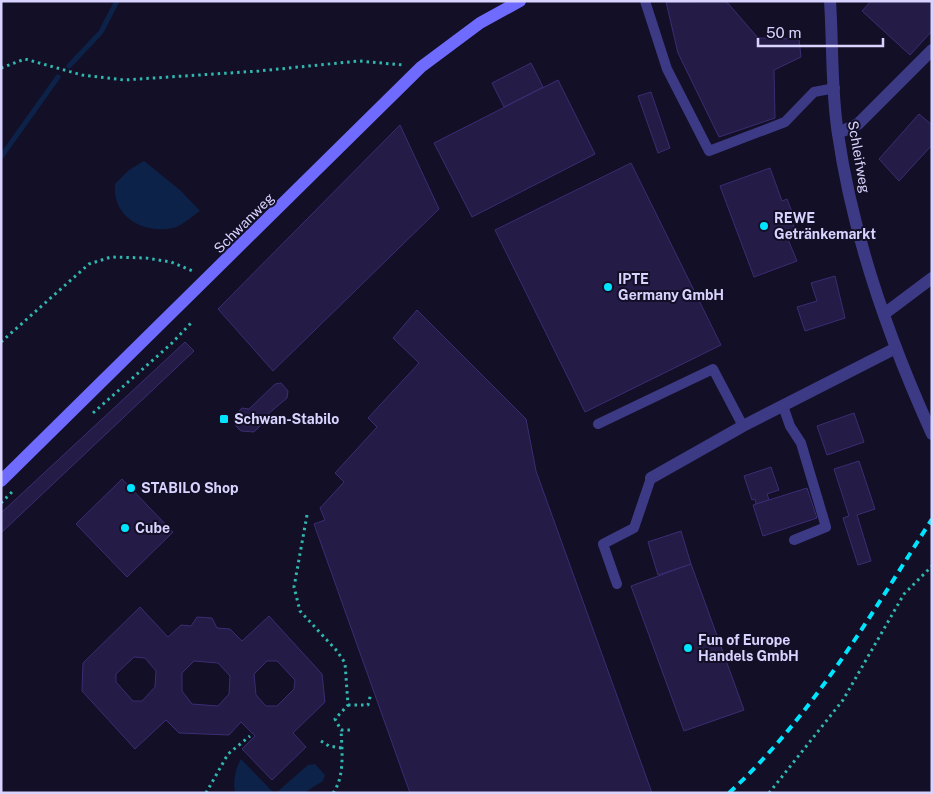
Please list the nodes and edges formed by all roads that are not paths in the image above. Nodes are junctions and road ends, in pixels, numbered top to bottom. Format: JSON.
{"nodes":[{"id":1,"x":520,"y":1,"type":"edge"},
{"id":2,"x":645,"y":1,"type":"edge"},
{"id":3,"x":830,"y":1,"type":"edge"},
{"id":4,"x":932,"y":50,"type":"edge"},
{"id":5,"x":835,"y":88,"type":"junction"},
{"id":6,"x":838,"y":133,"type":"junction"},
{"id":7,"x":932,"y":278,"type":"edge"},
{"id":8,"x":884,"y":314,"type":"junction"},
{"id":9,"x":896,"y":348,"type":"junction"},
{"id":10,"x":783,"y":406,"type":"junction"},
{"id":11,"x":598,"y":424,"type":"dead end"},
{"id":12,"x":743,"y":426,"type":"junction"},
{"id":13,"x":932,"y":434,"type":"edge"},
{"id":14,"x":651,"y":478,"type":"joint"},
{"id":15,"x":1,"y":481,"type":"edge"},
{"id":16,"x":794,"y":540,"type":"dead end"},
{"id":17,"x":617,"y":584,"type":"dead end"}],
"edges":[{"from":1,"to":15,"type":"main road","name":"Schwanweg"},
{"from":2,"to":5,"type":"lane"},
{"from":3,"to":5,"type":"street","name":"Schleifweg"},
{"from":4,"to":6,"type":"street"},
{"from":5,"to":6,"type":"street","name":"Schleifweg"},
{"from":6,"to":8,"type":"street","name":"Schleifweg"},
{"from":7,"to":8,"type":"street"},
{"from":8,"to":9,"type":"street","name":"Schleifweg"},
{"from":9,"to":10,"type":"street"},
{"from":9,"to":13,"type":"street","name":"Schleifweg"},
{"from":10,"to":12,"type":"street"},
{"from":10,"to":16,"type":"lane"},
{"from":11,"to":12,"type":"lane"},
{"from":12,"to":14,"type":"street"},
{"from":14,"to":17,"type":"lane"}]}
